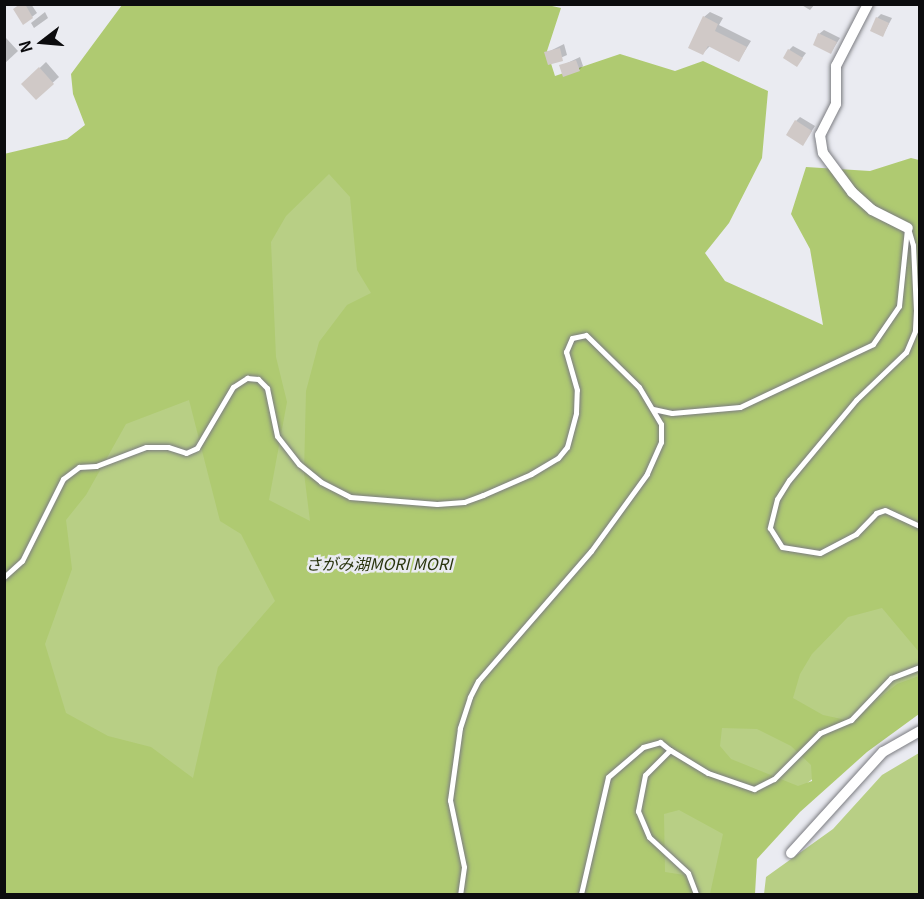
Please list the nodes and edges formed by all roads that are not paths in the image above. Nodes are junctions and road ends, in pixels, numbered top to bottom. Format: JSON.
{"nodes":[{"id":1,"x":868,"y":4,"type":"edge"},
{"id":2,"x":908,"y":228,"type":"junction"},
{"id":3,"x":653,"y":409,"type":"junction"},
{"id":4,"x":920,"y":526,"type":"edge"},
{"id":5,"x":4,"y":577,"type":"edge"},
{"id":6,"x":920,"y":667,"type":"edge"},
{"id":7,"x":920,"y":731,"type":"edge"},
{"id":8,"x":670,"y":750,"type":"junction"},
{"id":9,"x":791,"y":852,"type":"dead end"},
{"id":10,"x":460,"y":894,"type":"edge"},
{"id":11,"x":581,"y":894,"type":"edge"},
{"id":12,"x":696,"y":894,"type":"edge"}],
"edges":[{"from":1,"to":2,"type":"street"},
{"from":2,"to":3,"type":"lane"},
{"from":2,"to":4,"type":"lane"},
{"from":3,"to":5,"type":"lane"},
{"from":3,"to":10,"type":"lane"},
{"from":6,"to":8,"type":"lane"},
{"from":7,"to":9,"type":"street"},
{"from":8,"to":11,"type":"lane"},
{"from":8,"to":12,"type":"lane"}]}
